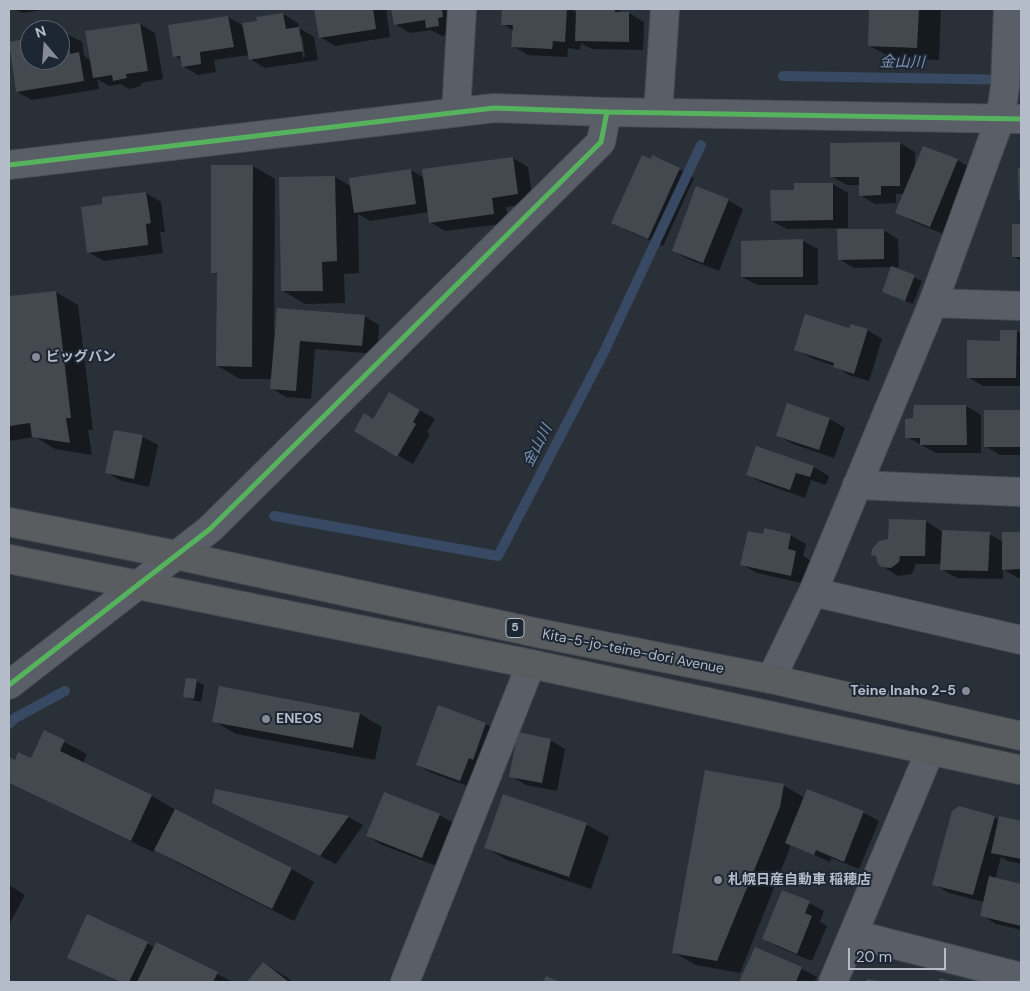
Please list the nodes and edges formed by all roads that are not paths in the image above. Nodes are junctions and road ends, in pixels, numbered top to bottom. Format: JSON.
{"nodes":[{"id":1,"x":462,"y":9,"type":"edge"},
{"id":2,"x":665,"y":9,"type":"edge"},
{"id":3,"x":1008,"y":9,"type":"edge"},
{"id":4,"x":1010,"y":62,"type":"edge"},
{"id":5,"x":456,"y":112,"type":"junction"},
{"id":6,"x":606,"y":112,"type":"junction"},
{"id":7,"x":658,"y":113,"type":"junction"},
{"id":8,"x":1011,"y":119,"type":"edge"},
{"id":9,"x":9,"y":165,"type":"edge"},
{"id":10,"x":933,"y":303,"type":"junction"},
{"id":11,"x":1021,"y":306,"type":"edge"},
{"id":12,"x":857,"y":485,"type":"junction"},
{"id":13,"x":1021,"y":492,"type":"edge"},
{"id":14,"x":9,"y":522,"type":"edge"},
{"id":15,"x":176,"y":555,"type":"junction"},
{"id":16,"x":9,"y":559,"type":"edge"},
{"id":17,"x":138,"y":584,"type":"junction"},
{"id":18,"x":813,"y":592,"type":"junction"},
{"id":19,"x":1021,"y":640,"type":"edge"},
{"id":20,"x":531,"y":664,"type":"junction"},
{"id":21,"x":772,"y":680,"type":"junction"},
{"id":22,"x":9,"y":686,"type":"edge"},
{"id":23,"x":1021,"y":736,"type":"edge"},
{"id":24,"x":930,"y":751,"type":"junction"},
{"id":25,"x":1021,"y":770,"type":"edge"},
{"id":26,"x":853,"y":934,"type":"junction"},
{"id":27,"x":1021,"y":977,"type":"edge"},
{"id":28,"x":405,"y":982,"type":"edge"},
{"id":29,"x":833,"y":982,"type":"edge"}],
"edges":[{"from":1,"to":5,"type":"street"},
{"from":2,"to":7,"type":"street"},
{"from":3,"to":4,"type":"street"},
{"from":4,"to":8,"type":"street"},
{"from":5,"to":6,"type":"street"},
{"from":5,"to":9,"type":"street"},
{"from":6,"to":7,"type":"street"},
{"from":6,"to":15,"type":"street"},
{"from":7,"to":8,"type":"street"},
{"from":8,"to":10,"type":"street"},
{"from":10,"to":11,"type":"street"},
{"from":10,"to":12,"type":"street"},
{"from":12,"to":13,"type":"street"},
{"from":12,"to":18,"type":"street"},
{"from":14,"to":15,"type":"highway","name":"Kita-5-jo-teine-dori Avenue","number":"5"},
{"from":15,"to":17,"type":"street"},
{"from":15,"to":21,"type":"highway","name":"Kita-5-jo-teine-dori Avenue","number":"5"},
{"from":16,"to":17,"type":"highway"},
{"from":17,"to":20,"type":"highway"},
{"from":17,"to":22,"type":"street"},
{"from":18,"to":19,"type":"street"},
{"from":18,"to":21,"type":"street"},
{"from":20,"to":24,"type":"highway"},
{"from":20,"to":28,"type":"street"},
{"from":21,"to":23,"type":"highway","name":"Kita-5-jo-teine-dori Avenue","number":"5"},
{"from":24,"to":25,"type":"highway"},
{"from":24,"to":26,"type":"street"},
{"from":26,"to":27,"type":"street"},
{"from":26,"to":29,"type":"street"}]}
